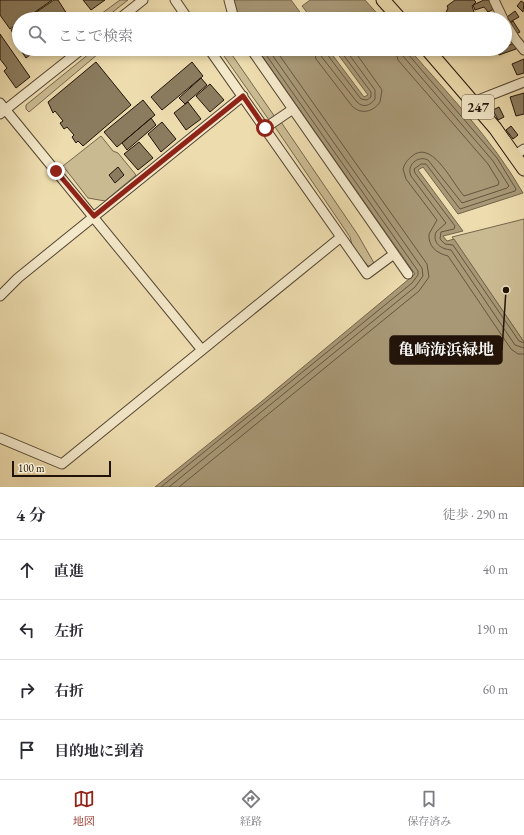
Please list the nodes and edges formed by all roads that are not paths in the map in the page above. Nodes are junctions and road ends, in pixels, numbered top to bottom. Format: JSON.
{"nodes":[{"id":1,"x":143,"y":0,"type":"edge"},
{"id":2,"x":175,"y":0,"type":"edge"},
{"id":3,"x":229,"y":0,"type":"edge"},
{"id":4,"x":383,"y":0,"type":"edge"},
{"id":5,"x":494,"y":0,"type":"edge"},
{"id":6,"x":128,"y":12,"type":"edge"},
{"id":7,"x":183,"y":12,"type":"edge"},
{"id":8,"x":232,"y":12,"type":"edge"},
{"id":9,"x":394,"y":12,"type":"edge"},
{"id":10,"x":500,"y":12,"type":"edge"},
{"id":11,"x":512,"y":35,"type":"edge"},
{"id":12,"x":524,"y":50,"type":"edge"},
{"id":13,"x":73,"y":56,"type":"edge"},
{"id":14,"x":215,"y":56,"type":"edge"},
{"id":15,"x":256,"y":56,"type":"edge"},
{"id":16,"x":433,"y":56,"type":"edge"},
{"id":17,"x":524,"y":82,"type":"edge"},
{"id":18,"x":243,"y":96,"type":"junction"},
{"id":19,"x":473,"y":102,"type":"junction"},
{"id":20,"x":2,"y":109,"type":"edge"},
{"id":21,"x":293,"y":109,"type":"junction"},
{"id":22,"x":265,"y":128,"type":"junction"},
{"id":23,"x":520,"y":152,"type":"edge"},
{"id":24,"x":524,"y":169,"type":"edge"},
{"id":25,"x":94,"y":216,"type":"junction"},
{"id":26,"x":341,"y":237,"type":"junction"},
{"id":27,"x":394,"y":254,"type":"junction"},
{"id":28,"x":408,"y":274,"type":"dead end"},
{"id":29,"x":0,"y":296,"type":"edge"},
{"id":30,"x":202,"y":350,"type":"junction"},
{"id":31,"x":0,"y":438,"type":"edge"}],
"edges":[{"from":1,"to":6,"type":"street"},
{"from":2,"to":7,"type":"street"},
{"from":3,"to":8,"type":"street"},
{"from":4,"to":9,"type":"highway"},
{"from":5,"to":10,"type":"street"},
{"from":11,"to":12,"type":"street"},
{"from":13,"to":20,"type":"street"},
{"from":14,"to":18,"type":"street"},
{"from":15,"to":21,"type":"street"},
{"from":16,"to":19,"type":"highway","number":"247"},
{"from":17,"to":19,"type":"street"},
{"from":18,"to":22,"type":"street"},
{"from":18,"to":25,"type":"street"},
{"from":19,"to":23,"type":"highway","number":"247"},
{"from":20,"to":25,"type":"street"},
{"from":21,"to":22,"type":"street"},
{"from":21,"to":27,"type":"street"},
{"from":22,"to":26,"type":"street"},
{"from":23,"to":24,"type":"highway","number":"247"},
{"from":25,"to":29,"type":"street"},
{"from":25,"to":30,"type":"street"},
{"from":26,"to":27,"type":"street"},
{"from":26,"to":30,"type":"street"},
{"from":27,"to":28,"type":"street"},
{"from":30,"to":31,"type":"street"}]}
